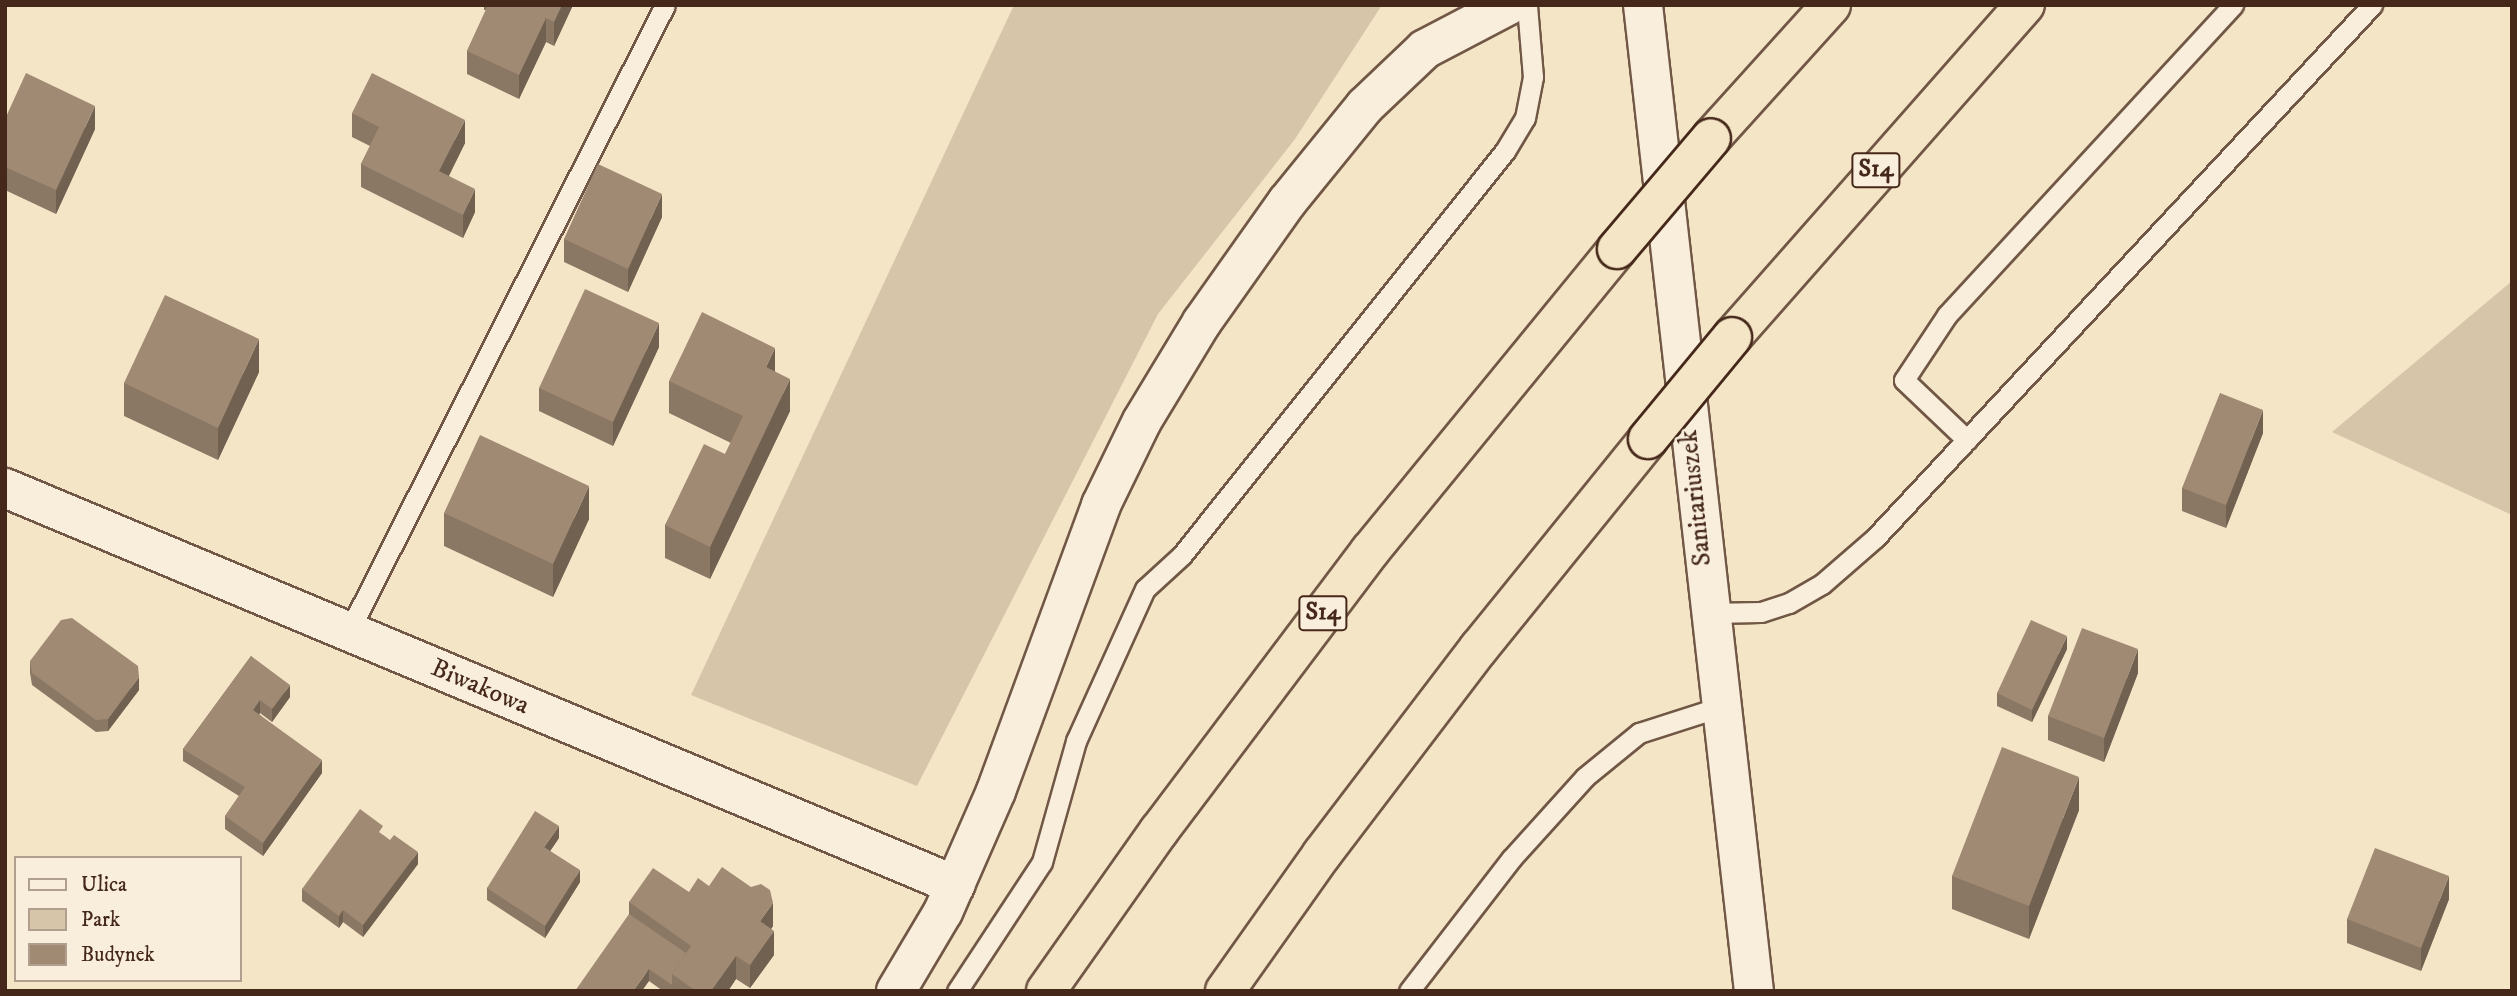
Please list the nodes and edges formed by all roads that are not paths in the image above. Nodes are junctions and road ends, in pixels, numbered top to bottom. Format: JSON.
{"nodes":[{"id":1,"x":666,"y":5,"type":"edge"},
{"id":2,"x":1509,"y":5,"type":"edge"},
{"id":3,"x":1527,"y":5,"type":"edge"},
{"id":4,"x":1643,"y":5,"type":"edge"},
{"id":5,"x":1831,"y":5,"type":"edge"},
{"id":6,"x":2025,"y":5,"type":"edge"},
{"id":7,"x":2233,"y":5,"type":"edge"},
{"id":8,"x":2372,"y":5,"type":"edge"},
{"id":9,"x":1967,"y":440,"type":"junction"},
{"id":10,"x":5,"y":488,"type":"edge"},
{"id":11,"x":1708,"y":613,"type":"junction"},
{"id":12,"x":348,"y":633,"type":"junction"},
{"id":13,"x":1720,"y":707,"type":"junction"},
{"id":14,"x":955,"y":885,"type":"junction"},
{"id":15,"x":897,"y":991,"type":"edge"},
{"id":16,"x":957,"y":991,"type":"edge"},
{"id":17,"x":1045,"y":991,"type":"edge"},
{"id":18,"x":1225,"y":991,"type":"edge"},
{"id":19,"x":1409,"y":991,"type":"edge"},
{"id":20,"x":1754,"y":991,"type":"edge"}],
"edges":[{"from":1,"to":12,"type":"lane"},
{"from":2,"to":14,"type":"street"},
{"from":3,"to":16,"type":"lane"},
{"from":4,"to":11,"type":"street","name":"Sanitariuszek"},
{"from":5,"to":17,"type":"highway","number":"S14","bridge":true},
{"from":6,"to":18,"type":"highway","number":"S14","bridge":true},
{"from":7,"to":9,"type":"lane"},
{"from":8,"to":9,"type":"lane"},
{"from":9,"to":11,"type":"lane"},
{"from":10,"to":12,"type":"street","name":"Biwakowa"},
{"from":11,"to":13,"type":"street","name":"Sanitariuszek"},
{"from":12,"to":14,"type":"street","name":"Biwakowa"},
{"from":13,"to":19,"type":"lane"},
{"from":13,"to":20,"type":"street","name":"Sanitariuszek"},
{"from":14,"to":15,"type":"street"}]}
